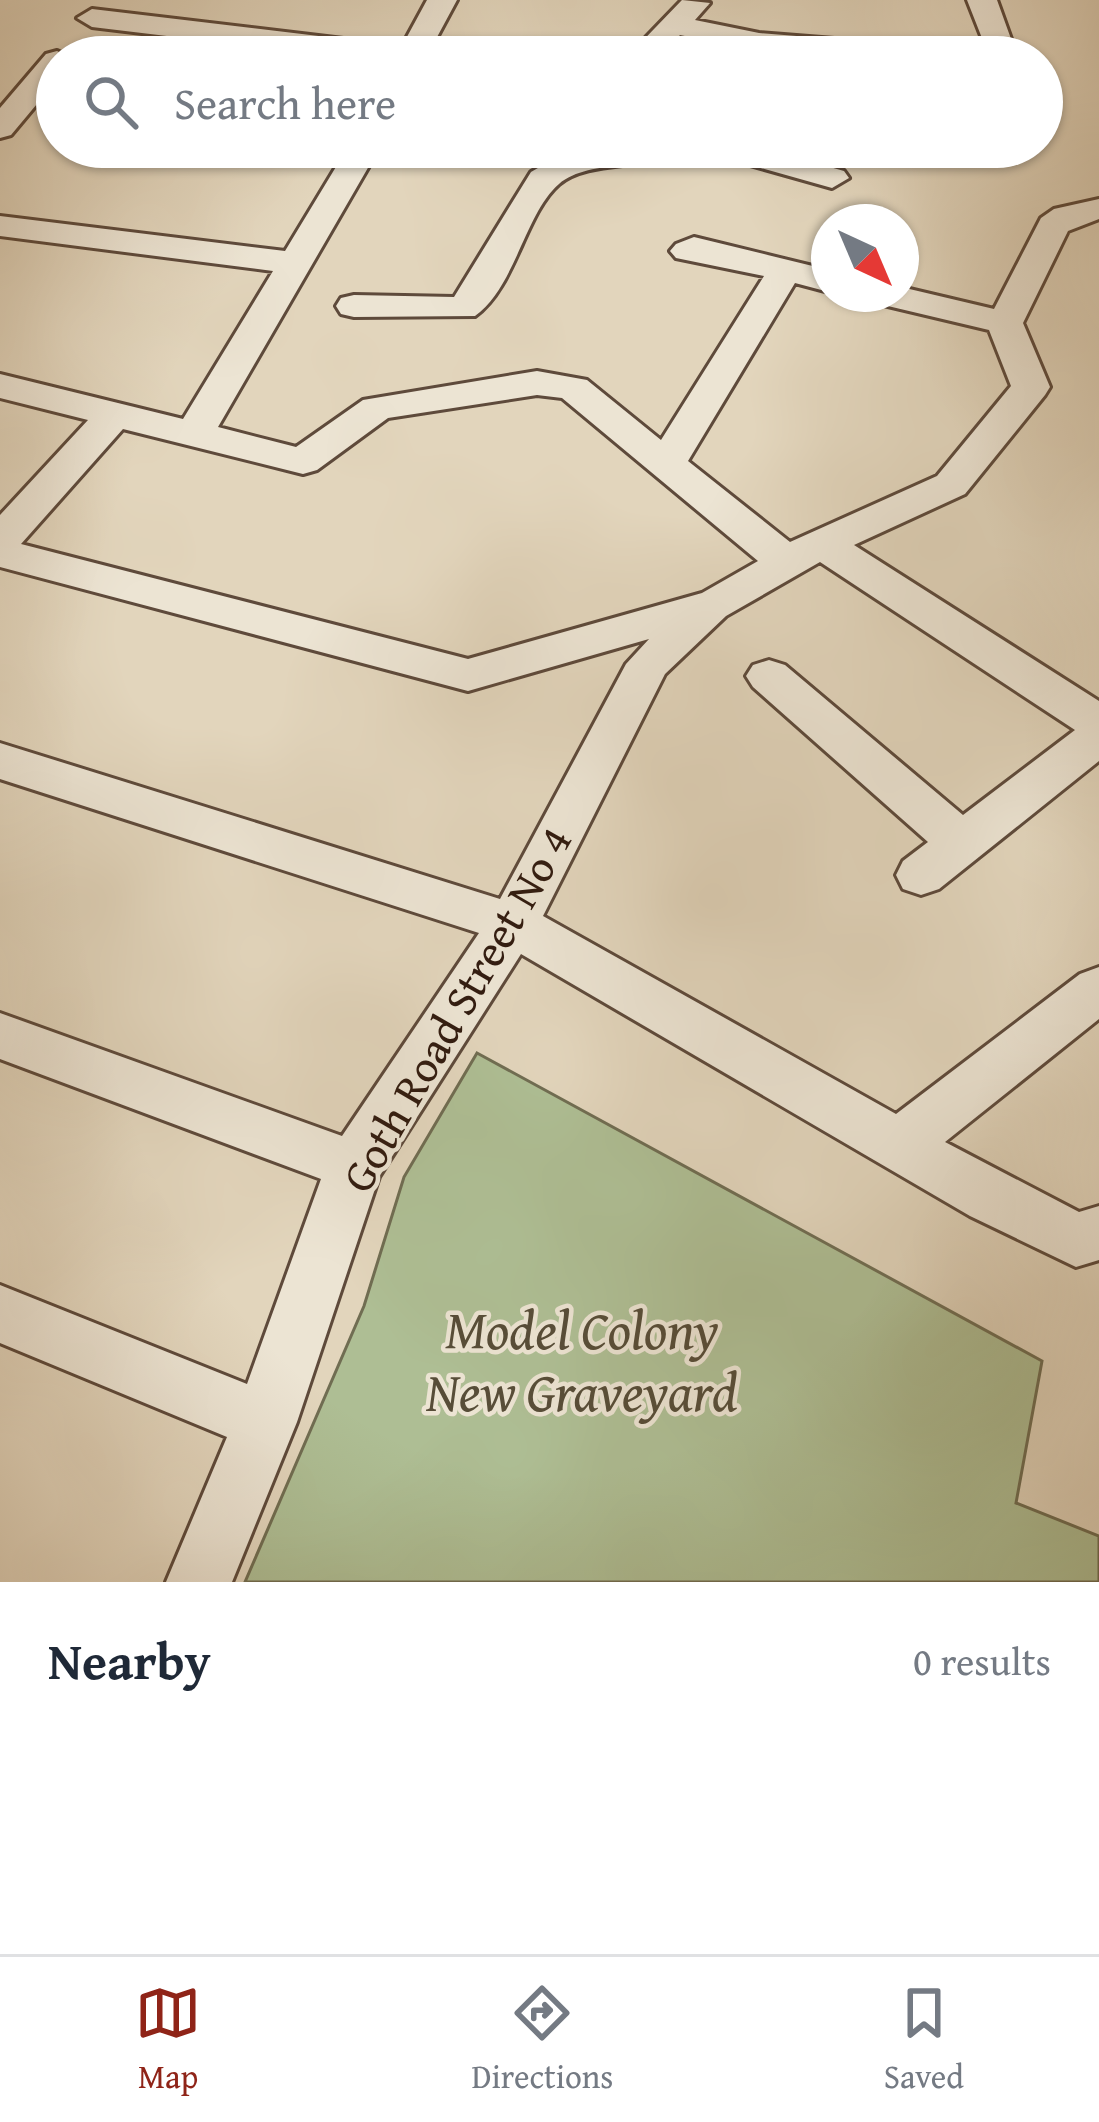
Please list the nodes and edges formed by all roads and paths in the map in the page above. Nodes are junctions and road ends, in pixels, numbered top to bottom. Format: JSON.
{"nodes":[{"id":1,"x":442,"y":0,"type":"edge"},
{"id":2,"x":699,"y":0,"type":"edge"},
{"id":3,"x":982,"y":0,"type":"edge"},
{"id":4,"x":99,"y":9,"type":"edge"},
{"id":5,"x":674,"y":25,"type":"junction"},
{"id":6,"x":76,"y":36,"type":"edge"},
{"id":7,"x":279,"y":36,"type":"edge"},
{"id":8,"x":423,"y":36,"type":"edge"},
{"id":9,"x":663,"y":36,"type":"edge"},
{"id":10,"x":729,"y":36,"type":"edge"},
{"id":11,"x":995,"y":36,"type":"edge"},
{"id":12,"x":36,"y":82,"type":"edge"},
{"id":13,"x":36,"y":113,"type":"edge"},
{"id":14,"x":6,"y":114,"type":"edge"},
{"id":15,"x":352,"y":168,"type":"edge"},
{"id":16,"x":562,"y":168,"type":"edge"},
{"id":17,"x":797,"y":168,"type":"edge"},
{"id":18,"x":832,"y":178,"type":"dead end"},
{"id":19,"x":1099,"y":208,"type":"edge"},
{"id":20,"x":0,"y":226,"type":"edge"},
{"id":21,"x":688,"y":251,"type":"dead end"},
{"id":22,"x":295,"y":263,"type":"junction"},
{"id":23,"x":785,"y":270,"type":"junction"},
{"id":24,"x":811,"y":276,"type":"edge"},
{"id":25,"x":919,"y":302,"type":"edge"},
{"id":26,"x":354,"y":306,"type":"dead end"},
{"id":27,"x":1005,"y":323,"type":"junction"},
{"id":28,"x":0,"y":386,"type":"edge"},
{"id":29,"x":115,"y":414,"type":"junction"},
{"id":30,"x":194,"y":434,"type":"junction"},
{"id":31,"x":666,"y":464,"type":"junction"},
{"id":32,"x":0,"y":541,"type":"edge"},
{"id":33,"x":0,"y":553,"type":"edge"},
{"id":34,"x":805,"y":553,"type":"junction"},
{"id":35,"x":717,"y":604,"type":"junction"},
{"id":36,"x":769,"y":676,"type":"dead end"},
{"id":37,"x":1099,"y":724,"type":"edge"},
{"id":38,"x":1099,"y":736,"type":"edge"},
{"id":39,"x":0,"y":761,"type":"edge"},
{"id":40,"x":962,"y":843,"type":"junction"},
{"id":41,"x":921,"y":875,"type":"dead end"},
{"id":42,"x":513,"y":924,"type":"junction"},
{"id":43,"x":1099,"y":989,"type":"edge"},
{"id":44,"x":0,"y":1036,"type":"edge"},
{"id":45,"x":898,"y":1145,"type":"junction"},
{"id":46,"x":354,"y":1166,"type":"junction"},
{"id":47,"x":1099,"y":1233,"type":"edge"},
{"id":48,"x":0,"y":1314,"type":"edge"},
{"id":49,"x":265,"y":1421,"type":"junction"},
{"id":50,"x":199,"y":1582,"type":"edge"}],
"edges":[{"from":1,"to":8,"type":"street"},
{"from":2,"to":5,"type":"street"},
{"from":3,"to":11,"type":"street"},
{"from":4,"to":6,"type":"street"},
{"from":4,"to":7,"type":"street"},
{"from":5,"to":9,"type":"street"},
{"from":5,"to":10,"type":"street"},
{"from":12,"to":14,"type":"street"},
{"from":13,"to":14,"type":"street"},
{"from":15,"to":22,"type":"street"},
{"from":16,"to":26,"type":"street"},
{"from":17,"to":18,"type":"street"},
{"from":19,"to":27,"type":"street"},
{"from":20,"to":22,"type":"street"},
{"from":21,"to":23,"type":"street"},
{"from":22,"to":30,"type":"street"},
{"from":23,"to":24,"type":"street"},
{"from":23,"to":31,"type":"street"},
{"from":25,"to":27,"type":"street"},
{"from":27,"to":34,"type":"street"},
{"from":28,"to":29,"type":"street"},
{"from":29,"to":30,"type":"street"},
{"from":29,"to":32,"type":"street"},
{"from":30,"to":31,"type":"street"},
{"from":31,"to":34,"type":"street"},
{"from":33,"to":35,"type":"street"},
{"from":34,"to":35,"type":"street"},
{"from":34,"to":37,"type":"street"},
{"from":35,"to":42,"type":"street","name":"Goth Road Street No 4"},
{"from":36,"to":40,"type":"street"},
{"from":38,"to":40,"type":"street"},
{"from":39,"to":42,"type":"street"},
{"from":40,"to":41,"type":"street"},
{"from":42,"to":45,"type":"street"},
{"from":42,"to":46,"type":"street","name":"Goth Road Street No 4"},
{"from":43,"to":45,"type":"street"},
{"from":44,"to":46,"type":"street"},
{"from":45,"to":47,"type":"street"},
{"from":46,"to":49,"type":"street","name":"Goth Road Street No 4"},
{"from":48,"to":49,"type":"street"},
{"from":49,"to":50,"type":"street","name":"Goth Road Street No 4"}]}
